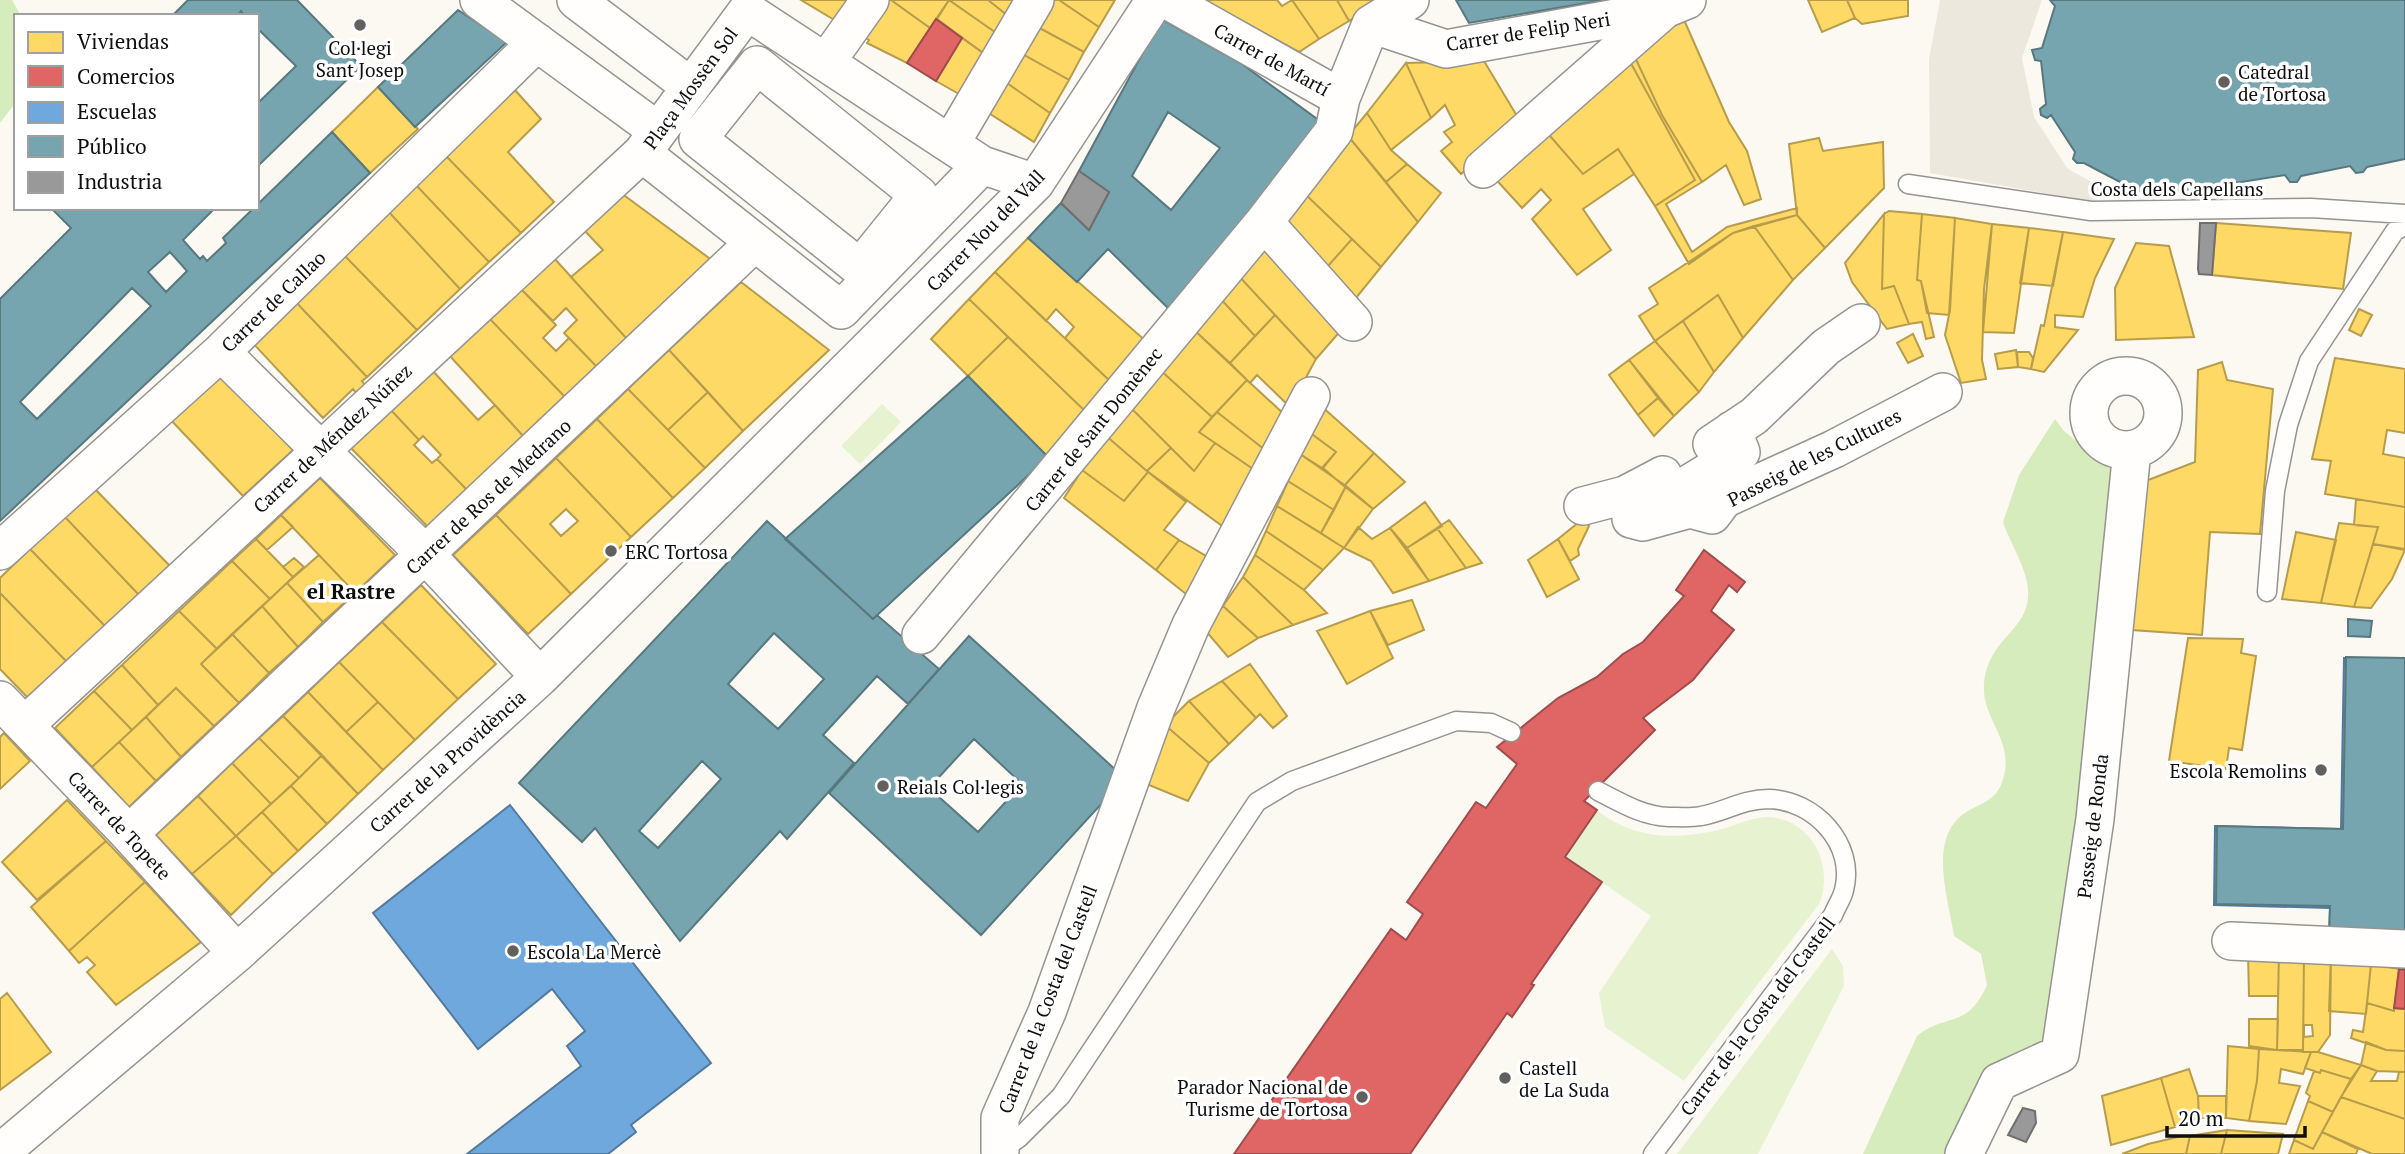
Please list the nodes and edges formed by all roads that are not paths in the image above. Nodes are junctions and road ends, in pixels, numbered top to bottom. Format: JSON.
{"nodes":[{"id":1,"x":479,"y":0,"type":"edge"},
{"id":2,"x":576,"y":0,"type":"edge"},
{"id":3,"x":870,"y":0,"type":"edge"},
{"id":4,"x":1035,"y":0,"type":"edge"},
{"id":5,"x":1154,"y":0,"type":"edge"},
{"id":6,"x":1167,"y":0,"type":"edge"},
{"id":7,"x":1410,"y":0,"type":"edge"},
{"id":8,"x":1676,"y":4,"type":"edge"},
{"id":9,"x":747,"y":5,"type":"edge"},
{"id":10,"x":1371,"y":24,"type":"junction"},
{"id":11,"x":537,"y":42,"type":"junction"},
{"id":12,"x":827,"y":61,"type":"junction"},
{"id":13,"x":691,"y":87,"type":"junction"},
{"id":14,"x":1342,"y":98,"type":"junction"},
{"id":15,"x":698,"y":139,"type":"joint"},
{"id":16,"x":650,"y":142,"type":"junction"},
{"id":17,"x":950,"y":143,"type":"junction"},
{"id":18,"x":982,"y":165,"type":"junction"},
{"id":19,"x":1483,"y":169,"type":"dead end"},
{"id":20,"x":1035,"y":183,"type":"junction"},
{"id":21,"x":1908,"y":184,"type":"dead end"},
{"id":22,"x":2405,"y":214,"type":"edge"},
{"id":23,"x":1264,"y":222,"type":"junction"},
{"id":24,"x":2405,"y":226,"type":"edge"},
{"id":25,"x":754,"y":243,"type":"junction"},
{"id":26,"x":841,"y":310,"type":"junction"},
{"id":27,"x":1353,"y":323,"type":"dead end"},
{"id":28,"x":1861,"y":323,"type":"dead end"},
{"id":29,"x":873,"y":345,"type":"junction"},
{"id":30,"x":221,"y":352,"type":"junction"},
{"id":31,"x":1943,"y":392,"type":"dead end"},
{"id":32,"x":1311,"y":396,"type":"dead end"},
{"id":33,"x":1732,"y":430,"type":"junction"},
{"id":34,"x":2132,"y":450,"type":"dead end"},
{"id":35,"x":319,"y":451,"type":"junction"},
{"id":36,"x":1583,"y":506,"type":"dead end"},
{"id":37,"x":0,"y":551,"type":"edge"},
{"id":38,"x":426,"y":555,"type":"junction"},
{"id":39,"x":2267,"y":592,"type":"dead end"},
{"id":40,"x":921,"y":635,"type":"dead end"},
{"id":41,"x":540,"y":677,"type":"junction"},
{"id":42,"x":12,"y":712,"type":"edge"},
{"id":43,"x":1511,"y":732,"type":"dead end"},
{"id":44,"x":1598,"y":791,"type":"dead end"},
{"id":45,"x":130,"y":834,"type":"junction"},
{"id":46,"x":2231,"y":941,"type":"dead end"},
{"id":47,"x":2405,"y":949,"type":"edge"},
{"id":48,"x":237,"y":953,"type":"junction"},
{"id":49,"x":999,"y":1152,"type":"edge"},
{"id":50,"x":0,"y":1153,"type":"edge"},
{"id":51,"x":1653,"y":1154,"type":"edge"},
{"id":52,"x":1964,"y":1154,"type":"edge"}],
"edges":[{"from":1,"to":11,"type":"street"},
{"from":2,"to":13,"type":"street"},
{"from":3,"to":12,"type":"street"},
{"from":4,"to":17,"type":"street"},
{"from":5,"to":20,"type":"street","name":"Carrer Nou del Vall"},
{"from":6,"to":14,"type":"street","name":"Carrer de Martí"},
{"from":7,"to":10,"type":"street"},
{"from":8,"to":10,"type":"street","name":"Carrer de Felip Neri"},
{"from":8,"to":19,"type":"street"},
{"from":9,"to":12,"type":"street","name":"Plaça Mossèn Sol"},
{"from":9,"to":13,"type":"street","name":"Plaça Mossèn Sol"},
{"from":10,"to":14,"type":"street","name":"Carrer de Sant Domènec"},
{"from":11,"to":16,"type":"street"},
{"from":11,"to":30,"type":"street","name":"Carrer de Callao"},
{"from":12,"to":17,"type":"street","name":"Plaça Mossèn Sol"},
{"from":13,"to":16,"type":"street","name":"Plaça Mossèn Sol"},
{"from":14,"to":23,"type":"street","name":"Carrer de Sant Domènec"},
{"from":15,"to":15,"type":"street","name":"Plaça Mossèn Sol"},
{"from":16,"to":25,"type":"street","name":"Plaça Mossèn Sol"},
{"from":16,"to":35,"type":"street","name":"Carrer de Méndez Núñez"},
{"from":17,"to":18,"type":"street","name":"Plaça Mossèn Sol"},
{"from":18,"to":20,"type":"street","name":"Plaça Mossèn Sol"},
{"from":18,"to":26,"type":"street"},
{"from":20,"to":29,"type":"street","name":"Carrer Nou del Vall"},
{"from":21,"to":22,"type":"lane","name":"Costa dels Capellans"},
{"from":23,"to":27,"type":"street"},
{"from":23,"to":40,"type":"street","name":"Carrer de Sant Domènec"},
{"from":24,"to":39,"type":"lane"},
{"from":25,"to":26,"type":"street","name":"Plaça Mossèn Sol"},
{"from":25,"to":38,"type":"street","name":"Carrer de Ros de Medrano"},
{"from":26,"to":29,"type":"street","name":"Plaça Mossèn Sol"},
{"from":28,"to":33,"type":"street"},
{"from":29,"to":41,"type":"street","name":"Carrer de la Providència"},
{"from":30,"to":35,"type":"street"},
{"from":30,"to":37,"type":"street","name":"Carrer de Callao"},
{"from":31,"to":33,"type":"street","name":"Passeig de les Cultures"},
{"from":32,"to":49,"type":"street","name":"Carrer de la Costa del Castell"},
{"from":33,"to":36,"type":"street"},
{"from":34,"to":52,"type":"street","name":"Passeig de Ronda"},
{"from":35,"to":38,"type":"street"},
{"from":35,"to":42,"type":"street","name":"Carrer de Méndez Núñez"},
{"from":38,"to":41,"type":"street"},
{"from":38,"to":45,"type":"street","name":"Carrer de Ros de Medrano"},
{"from":41,"to":48,"type":"street","name":"Carrer de la Providència"},
{"from":42,"to":45,"type":"street","name":"Carrer de Topete"},
{"from":43,"to":49,"type":"lane","name":"Carrer de la Costa del Castell"},
{"from":44,"to":51,"type":"lane","name":"Carrer de la Costa del Castell"},
{"from":45,"to":48,"type":"street","name":"Carrer de Topete"},
{"from":46,"to":47,"type":"street"},
{"from":48,"to":50,"type":"street","name":"Carrer de la Providència"}]}
